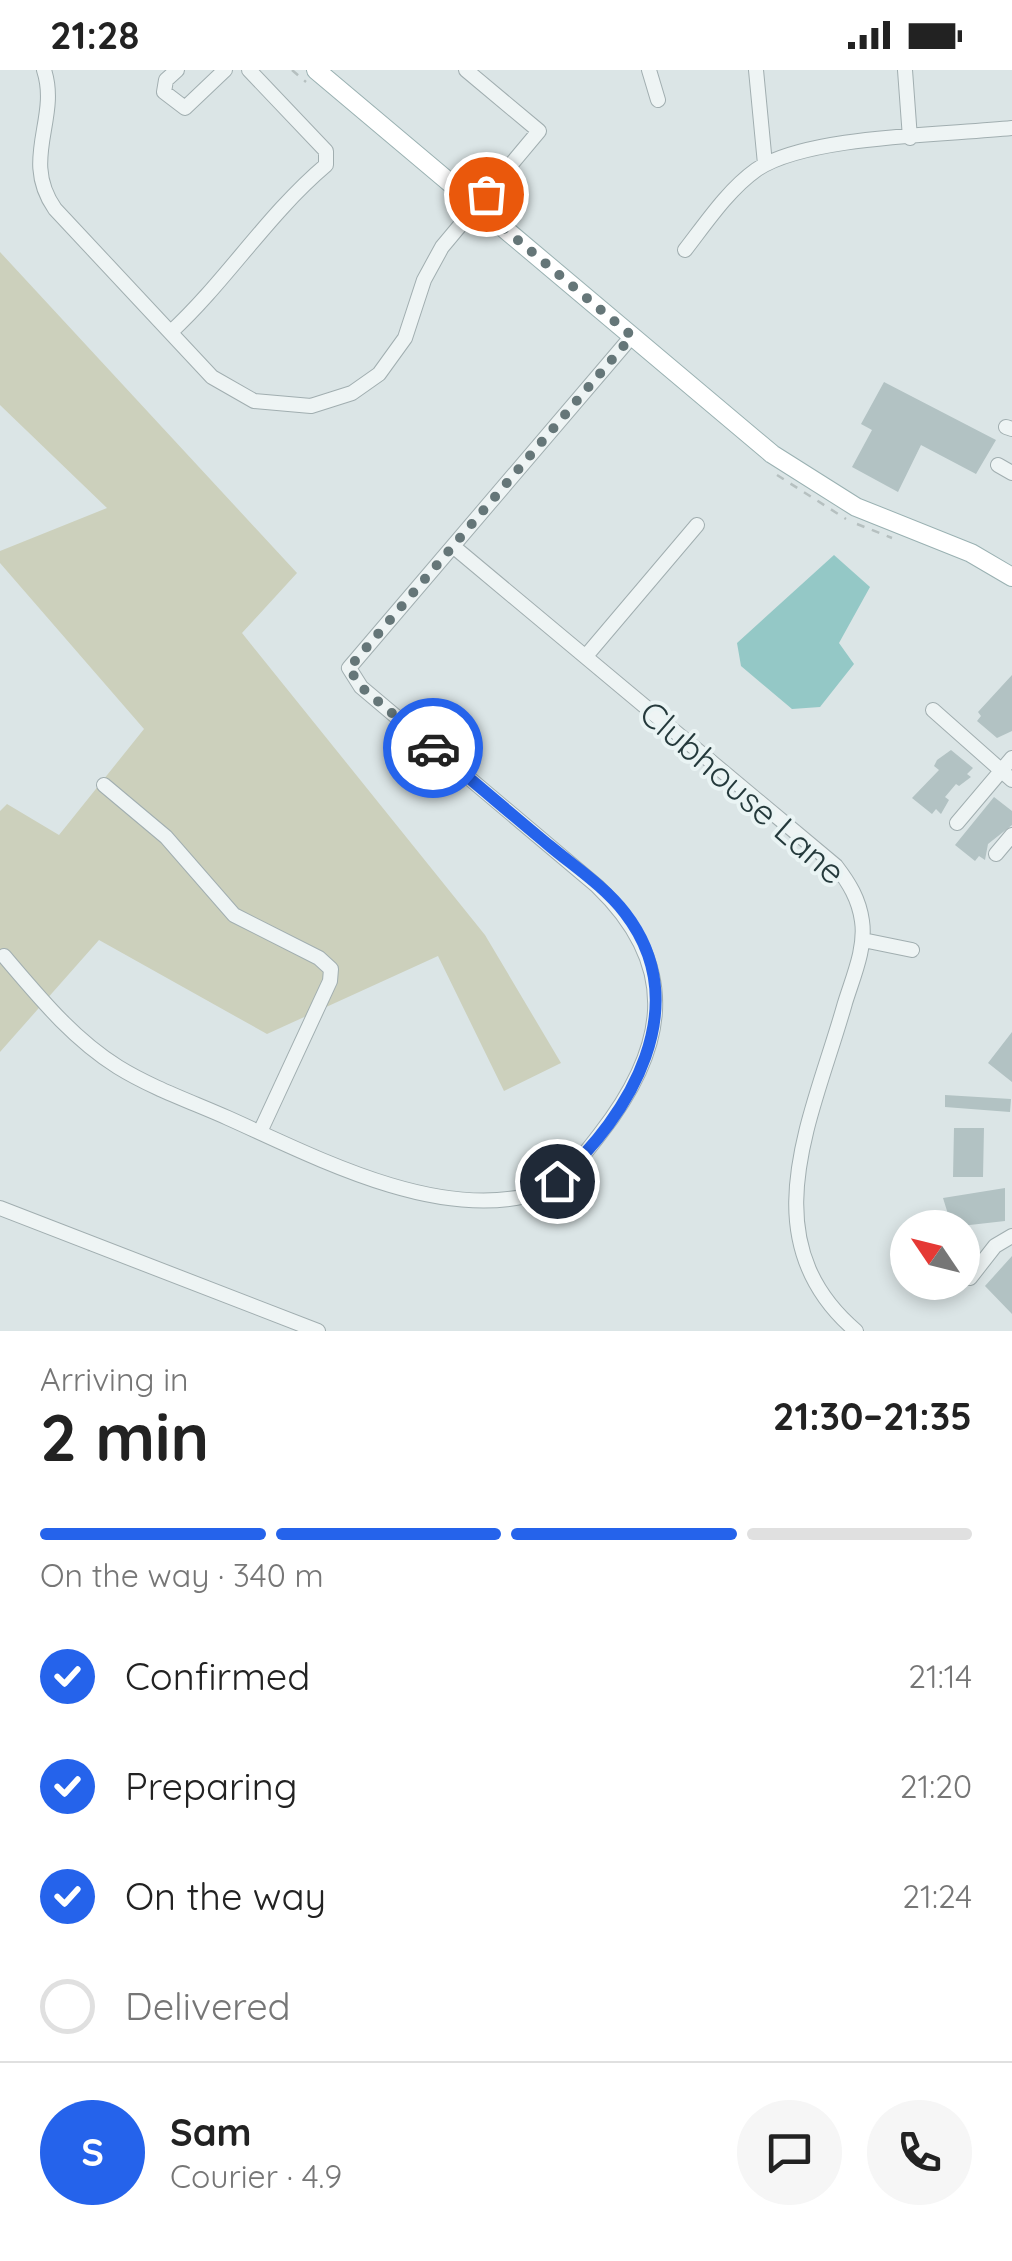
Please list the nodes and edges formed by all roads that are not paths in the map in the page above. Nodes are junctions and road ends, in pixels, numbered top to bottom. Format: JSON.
{"nodes":[{"id":1,"x":44,"y":70,"type":"edge"},
{"id":2,"x":176,"y":70,"type":"edge"},
{"id":3,"x":224,"y":70,"type":"edge"},
{"id":4,"x":249,"y":70,"type":"edge"},
{"id":5,"x":316,"y":70,"type":"edge"},
{"id":6,"x":466,"y":70,"type":"edge"},
{"id":7,"x":649,"y":70,"type":"edge"},
{"id":8,"x":756,"y":70,"type":"edge"},
{"id":9,"x":905,"y":70,"type":"edge"},
{"id":10,"x":658,"y":100,"type":"dead end"},
{"id":11,"x":1012,"y":128,"type":"edge"},
{"id":12,"x":910,"y":138,"type":"junction"},
{"id":13,"x":765,"y":164,"type":"junction"},
{"id":14,"x":476,"y":205,"type":"junction"},
{"id":15,"x":684,"y":250,"type":"dead end"},
{"id":16,"x":171,"y":332,"type":"junction"},
{"id":17,"x":632,"y":336,"type":"junction"},
{"id":18,"x":998,"y":465,"type":"dead end"},
{"id":19,"x":1012,"y":473,"type":"edge"},
{"id":20,"x":697,"y":525,"type":"dead end"},
{"id":21,"x":454,"y":547,"type":"junction"},
{"id":22,"x":1012,"y":577,"type":"edge"},
{"id":23,"x":586,"y":656,"type":"junction"},
{"id":24,"x":933,"y":710,"type":"dead end"},
{"id":25,"x":1012,"y":758,"type":"edge"},
{"id":26,"x":1006,"y":776,"type":"edge"},
{"id":27,"x":104,"y":785,"type":"dead end"},
{"id":28,"x":957,"y":823,"type":"dead end"},
{"id":29,"x":1012,"y":835,"type":"edge"},
{"id":30,"x":996,"y":854,"type":"dead end"},
{"id":31,"x":862,"y":940,"type":"junction"},
{"id":32,"x":912,"y":950,"type":"dead end"},
{"id":33,"x":4,"y":956,"type":"dead end"},
{"id":34,"x":260,"y":1132,"type":"junction"},
{"id":35,"x":0,"y":1208,"type":"edge"},
{"id":36,"x":1012,"y":1236,"type":"edge"},
{"id":37,"x":980,"y":1265,"type":"edge"},
{"id":38,"x":318,"y":1331,"type":"edge"},
{"id":39,"x":856,"y":1331,"type":"edge"}],
"edges":[{"from":1,"to":16,"type":"street"},
{"from":2,"to":3,"type":"street"},
{"from":4,"to":16,"type":"street"},
{"from":5,"to":14,"type":"main road"},
{"from":6,"to":14,"type":"street"},
{"from":7,"to":10,"type":"street"},
{"from":8,"to":13,"type":"street"},
{"from":9,"to":12,"type":"street"},
{"from":11,"to":12,"type":"street"},
{"from":12,"to":13,"type":"street"},
{"from":13,"to":15,"type":"street"},
{"from":14,"to":16,"type":"street"},
{"from":14,"to":17,"type":"main road"},
{"from":17,"to":21,"type":"street"},
{"from":17,"to":22,"type":"main road"},
{"from":18,"to":19,"type":"street"},
{"from":20,"to":23,"type":"street"},
{"from":21,"to":23,"type":"street","name":"Clubhouse Lane"},
{"from":21,"to":34,"type":"street"},
{"from":23,"to":31,"type":"street","name":"Clubhouse Lane"},
{"from":24,"to":26,"type":"street"},
{"from":25,"to":26,"type":"street"},
{"from":26,"to":28,"type":"street"},
{"from":27,"to":34,"type":"street"},
{"from":29,"to":30,"type":"street"},
{"from":31,"to":32,"type":"street"},
{"from":31,"to":39,"type":"street","name":"Clubhouse Lane"},
{"from":33,"to":34,"type":"street"},
{"from":35,"to":38,"type":"street"},
{"from":36,"to":37,"type":"street"}]}
